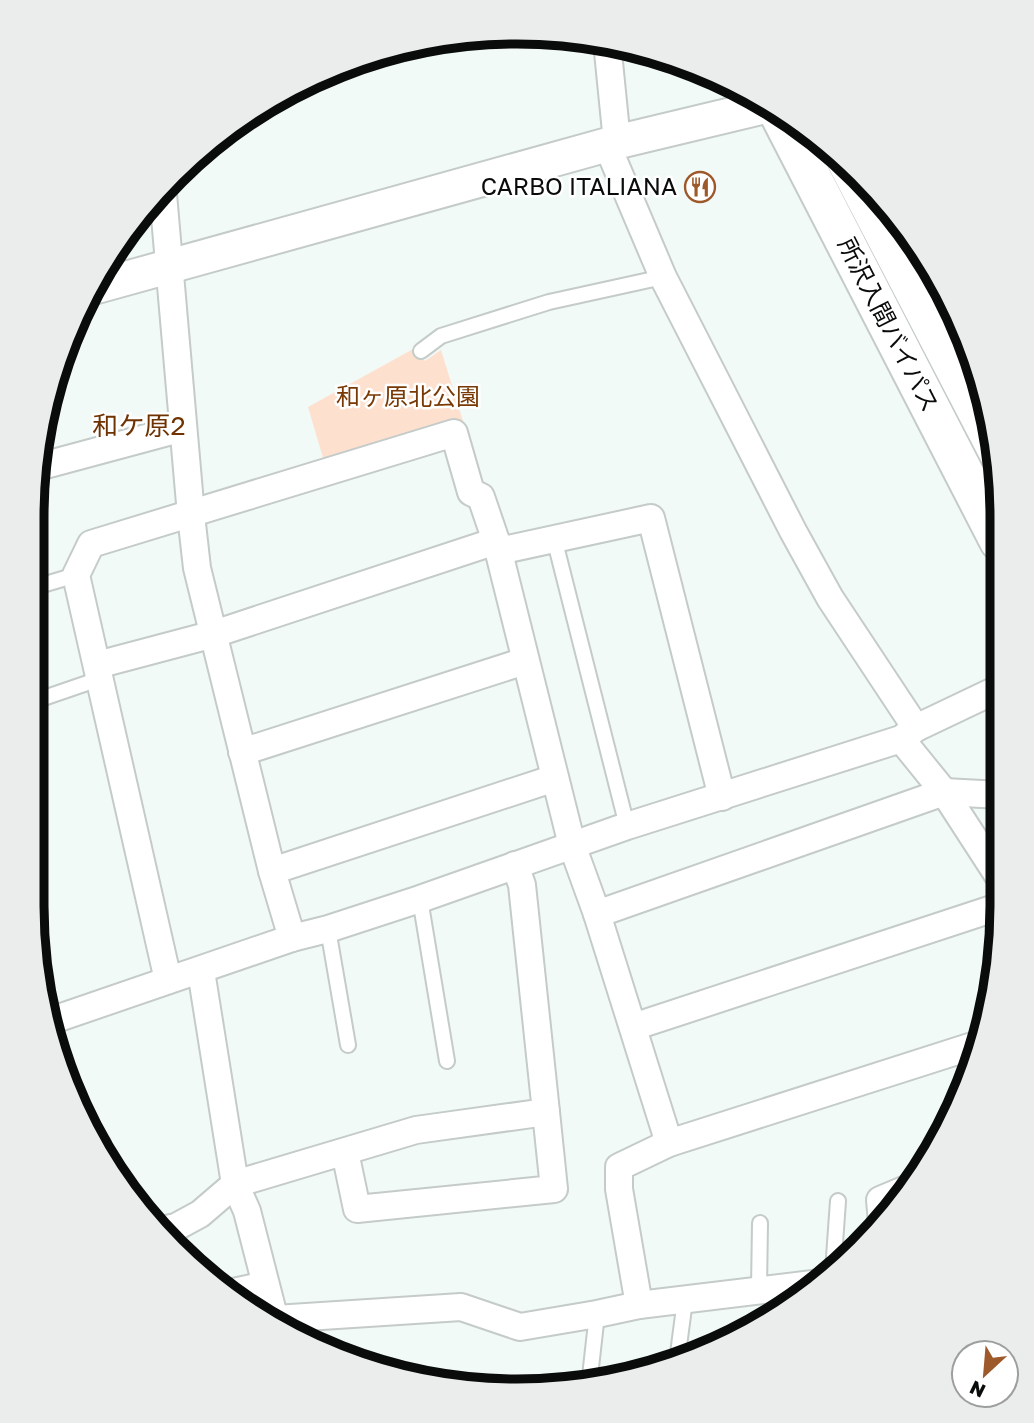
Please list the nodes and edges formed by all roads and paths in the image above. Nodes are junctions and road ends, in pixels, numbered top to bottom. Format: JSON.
{"nodes":[{"id":1,"x":608,"y":53,"type":"edge"},
{"id":2,"x":756,"y":109,"type":"edge"},
{"id":3,"x":787,"y":129,"type":"edge"},
{"id":4,"x":612,"y":144,"type":"junction"},
{"id":5,"x":164,"y":202,"type":"edge"},
{"id":6,"x":874,"y":206,"type":"edge"},
{"id":7,"x":170,"y":266,"type":"junction"},
{"id":8,"x":663,"y":277,"type":"junction"},
{"id":9,"x":105,"y":284,"type":"edge"},
{"id":10,"x":951,"y":333,"type":"edge"},
{"id":11,"x":421,"y":351,"type":"dead end"},
{"id":12,"x":969,"y":379,"type":"edge"},
{"id":13,"x":183,"y":428,"type":"junction"},
{"id":14,"x":47,"y":465,"type":"edge"},
{"id":15,"x":191,"y":515,"type":"junction"},
{"id":16,"x":990,"y":524,"type":"edge"},
{"id":17,"x":554,"y":538,"type":"junction"},
{"id":18,"x":497,"y":546,"type":"junction"},
{"id":19,"x":76,"y":575,"type":"junction"},
{"id":20,"x":44,"y":584,"type":"edge"},
{"id":21,"x":214,"y":635,"type":"junction"},
{"id":22,"x":525,"y":661,"type":"junction"},
{"id":23,"x":98,"y":672,"type":"junction"},
{"id":24,"x":990,"y":693,"type":"edge"},
{"id":25,"x":44,"y":697,"type":"edge"},
{"id":26,"x":909,"y":734,"type":"junction"},
{"id":27,"x":243,"y":752,"type":"junction"},
{"id":28,"x":555,"y":778,"type":"junction"},
{"id":29,"x":944,"y":792,"type":"junction"},
{"id":30,"x":990,"y":794,"type":"edge"},
{"id":31,"x":722,"y":797,"type":"junction"},
{"id":32,"x":627,"y":825,"type":"junction"},
{"id":33,"x":572,"y":845,"type":"junction"},
{"id":34,"x":990,"y":863,"type":"edge"},
{"id":35,"x":515,"y":865,"type":"junction"},
{"id":36,"x":272,"y":871,"type":"junction"},
{"id":37,"x":420,"y":899,"type":"junction"},
{"id":38,"x":990,"y":910,"type":"edge"},
{"id":39,"x":597,"y":914,"type":"junction"},
{"id":40,"x":327,"y":929,"type":"junction"},
{"id":41,"x":292,"y":938,"type":"junction"},
{"id":42,"x":201,"y":971,"type":"junction"},
{"id":43,"x":168,"y":980,"type":"junction"},
{"id":44,"x":58,"y":1018,"type":"edge"},
{"id":45,"x":633,"y":1027,"type":"junction"},
{"id":46,"x":348,"y":1045,"type":"dead end"},
{"id":47,"x":968,"y":1047,"type":"edge"},
{"id":48,"x":447,"y":1061,"type":"dead end"},
{"id":49,"x":546,"y":1112,"type":"junction"},
{"id":50,"x":669,"y":1143,"type":"junction"},
{"id":51,"x":345,"y":1152,"type":"junction"},
{"id":52,"x":236,"y":1184,"type":"junction"},
{"id":53,"x":891,"y":1195,"type":"edge"},
{"id":54,"x":838,"y":1201,"type":"dead end"},
{"id":55,"x":881,"y":1208,"type":"edge"},
{"id":56,"x":761,"y":1223,"type":"dead end"},
{"id":57,"x":170,"y":1228,"type":"edge"},
{"id":58,"x":834,"y":1257,"type":"edge"},
{"id":59,"x":265,"y":1284,"type":"junction"},
{"id":60,"x":241,"y":1290,"type":"edge"},
{"id":61,"x":792,"y":1290,"type":"edge"},
{"id":62,"x":774,"y":1295,"type":"edge"},
{"id":63,"x":685,"y":1300,"type":"junction"},
{"id":64,"x":639,"y":1304,"type":"junction"},
{"id":65,"x":273,"y":1312,"type":"edge"},
{"id":66,"x":597,"y":1314,"type":"junction"},
{"id":67,"x":288,"y":1320,"type":"edge"},
{"id":68,"x":678,"y":1350,"type":"edge"},
{"id":69,"x":590,"y":1373,"type":"edge"}],
"edges":[{"from":1,"to":4,"type":"street"},
{"from":2,"to":4,"type":"street"},
{"from":3,"to":16,"type":"highway","name":"所沢入間バイパス"},
{"from":4,"to":7,"type":"street"},
{"from":4,"to":8,"type":"street"},
{"from":5,"to":7,"type":"street"},
{"from":6,"to":10,"type":"highway","name":"所沢入間バイパス"},
{"from":7,"to":9,"type":"street"},
{"from":7,"to":13,"type":"street"},
{"from":8,"to":11,"type":"lane"},
{"from":8,"to":26,"type":"street"},
{"from":10,"to":12,"type":"highway","name":"所沢入間バイパス"},
{"from":13,"to":14,"type":"street"},
{"from":13,"to":15,"type":"street"},
{"from":15,"to":18,"type":"street"},
{"from":15,"to":19,"type":"street"},
{"from":15,"to":21,"type":"street"},
{"from":17,"to":18,"type":"street"},
{"from":17,"to":31,"type":"street"},
{"from":17,"to":32,"type":"lane"},
{"from":18,"to":21,"type":"street"},
{"from":18,"to":22,"type":"street"},
{"from":19,"to":20,"type":"lane"},
{"from":19,"to":23,"type":"street"},
{"from":21,"to":23,"type":"street"},
{"from":21,"to":27,"type":"street"},
{"from":22,"to":27,"type":"street"},
{"from":22,"to":28,"type":"street"},
{"from":23,"to":25,"type":"lane"},
{"from":23,"to":43,"type":"street"},
{"from":24,"to":26,"type":"street"},
{"from":26,"to":29,"type":"street"},
{"from":26,"to":31,"type":"street"},
{"from":27,"to":36,"type":"street"},
{"from":28,"to":33,"type":"street"},
{"from":28,"to":36,"type":"street"},
{"from":29,"to":30,"type":"street"},
{"from":29,"to":34,"type":"street"},
{"from":29,"to":39,"type":"street"},
{"from":31,"to":32,"type":"street"},
{"from":32,"to":33,"type":"street"},
{"from":33,"to":35,"type":"street"},
{"from":33,"to":39,"type":"street"},
{"from":35,"to":37,"type":"street"},
{"from":35,"to":49,"type":"street"},
{"from":36,"to":41,"type":"street"},
{"from":37,"to":40,"type":"street"},
{"from":37,"to":48,"type":"lane"},
{"from":38,"to":45,"type":"street"},
{"from":39,"to":45,"type":"street"},
{"from":40,"to":41,"type":"street"},
{"from":40,"to":46,"type":"lane"},
{"from":41,"to":42,"type":"street"},
{"from":42,"to":43,"type":"street"},
{"from":42,"to":52,"type":"street"},
{"from":43,"to":44,"type":"street"},
{"from":45,"to":50,"type":"street"},
{"from":47,"to":50,"type":"street"},
{"from":49,"to":51,"type":"street"},
{"from":49,"to":51,"type":"street"},
{"from":50,"to":64,"type":"street"},
{"from":51,"to":52,"type":"street"},
{"from":52,"to":57,"type":"street"},
{"from":52,"to":59,"type":"street"},
{"from":53,"to":55,"type":"street"},
{"from":54,"to":58,"type":"lane"},
{"from":56,"to":62,"type":"lane"},
{"from":59,"to":60,"type":"street"},
{"from":59,"to":65,"type":"street"},
{"from":61,"to":62,"type":"street"},
{"from":62,"to":63,"type":"street"},
{"from":63,"to":64,"type":"street"},
{"from":63,"to":68,"type":"lane"},
{"from":64,"to":66,"type":"street"},
{"from":66,"to":67,"type":"street"},
{"from":66,"to":69,"type":"lane"}]}
